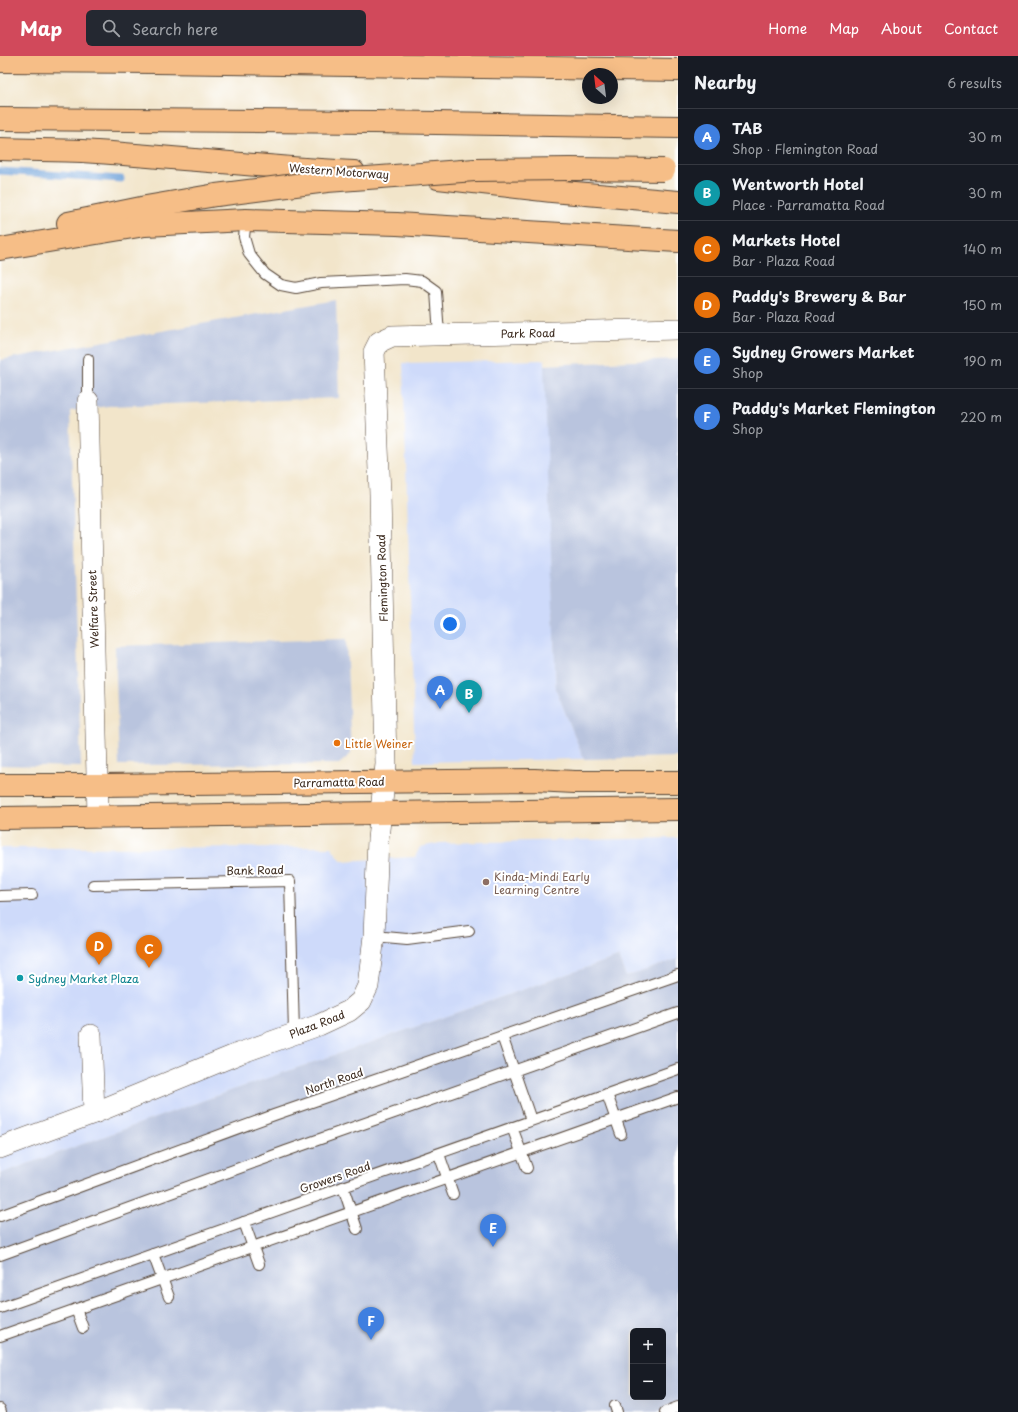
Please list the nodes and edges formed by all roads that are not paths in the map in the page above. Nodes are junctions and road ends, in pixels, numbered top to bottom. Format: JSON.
{"nodes":[{"id":1,"x":184,"y":56,"type":"edge"},
{"id":2,"x":448,"y":56,"type":"edge"},
{"id":3,"x":0,"y":61,"type":"edge"},
{"id":4,"x":156,"y":62,"type":"junction"},
{"id":5,"x":491,"y":68,"type":"junction"},
{"id":6,"x":678,"y":70,"type":"edge"},
{"id":7,"x":0,"y":119,"type":"edge"},
{"id":8,"x":678,"y":127,"type":"edge"},
{"id":9,"x":0,"y":149,"type":"edge"},
{"id":10,"x":671,"y":171,"type":"edge"},
{"id":11,"x":678,"y":202,"type":"edge"},
{"id":12,"x":246,"y":220,"type":"junction"},
{"id":13,"x":0,"y":237,"type":"edge"},
{"id":14,"x":678,"y":241,"type":"edge"},
{"id":15,"x":0,"y":249,"type":"edge"},
{"id":16,"x":678,"y":329,"type":"edge"},
{"id":17,"x":439,"y":335,"type":"junction"},
{"id":18,"x":379,"y":342,"type":"joint"},
{"id":19,"x":88,"y":359,"type":"dead end"},
{"id":20,"x":88,"y":401,"type":"joint"},
{"id":21,"x":384,"y":782,"type":"junction"},
{"id":22,"x":678,"y":782,"type":"edge"},
{"id":23,"x":0,"y":784,"type":"edge"},
{"id":24,"x":98,"y":785,"type":"junction"},
{"id":25,"x":678,"y":809,"type":"edge"},
{"id":26,"x":380,"y":814,"type":"junction"},
{"id":27,"x":98,"y":817,"type":"junction"},
{"id":28,"x":0,"y":818,"type":"edge"},
{"id":29,"x":93,"y":885,"type":"dead end"},
{"id":30,"x":32,"y":895,"type":"dead end"},
{"id":31,"x":0,"y":896,"type":"edge"},
{"id":32,"x":469,"y":930,"type":"dead end"},
{"id":33,"x":374,"y":936,"type":"junction"},
{"id":34,"x":678,"y":975,"type":"edge"},
{"id":35,"x":678,"y":1013,"type":"edge"},
{"id":36,"x":294,"y":1033,"type":"junction"},
{"id":37,"x":91,"y":1035,"type":"dead end"},
{"id":38,"x":502,"y":1036,"type":"junction"},
{"id":39,"x":678,"y":1069,"type":"edge"},
{"id":40,"x":514,"y":1071,"type":"junction"},
{"id":41,"x":607,"y":1094,"type":"junction"},
{"id":42,"x":678,"y":1097,"type":"edge"},
{"id":43,"x":94,"y":1113,"type":"junction"},
{"id":44,"x":616,"y":1119,"type":"junction"},
{"id":45,"x":531,"y":1120,"type":"junction"},
{"id":46,"x":512,"y":1127,"type":"junction"},
{"id":47,"x":621,"y":1134,"type":"dead end"},
{"id":48,"x":0,"y":1148,"type":"edge"},
{"id":49,"x":521,"y":1153,"type":"junction"},
{"id":50,"x":439,"y":1154,"type":"junction"},
{"id":51,"x":527,"y":1168,"type":"dead end"},
{"id":52,"x":448,"y":1178,"type":"junction"},
{"id":53,"x":343,"y":1187,"type":"junction"},
{"id":54,"x":454,"y":1194,"type":"dead end"},
{"id":55,"x":352,"y":1212,"type":"junction"},
{"id":56,"x":0,"y":1216,"type":"edge"},
{"id":57,"x":244,"y":1222,"type":"junction"},
{"id":58,"x":357,"y":1229,"type":"dead end"},
{"id":59,"x":253,"y":1247,"type":"junction"},
{"id":60,"x":0,"y":1254,"type":"edge"},
{"id":61,"x":153,"y":1254,"type":"junction"},
{"id":62,"x":259,"y":1264,"type":"dead end"},
{"id":63,"x":162,"y":1279,"type":"junction"},
{"id":64,"x":169,"y":1297,"type":"dead end"},
{"id":65,"x":0,"y":1308,"type":"edge"},
{"id":66,"x":76,"y":1309,"type":"junction"},
{"id":67,"x":83,"y":1328,"type":"dead end"},
{"id":68,"x":0,"y":1336,"type":"edge"},
{"id":69,"x":0,"y":1409,"type":"edge"},
{"id":70,"x":1,"y":1412,"type":"edge"}],
"edges":[{"from":1,"to":4,"type":"lane"},
{"from":2,"to":5,"type":"lane"},
{"from":3,"to":4,"type":"highway"},
{"from":4,"to":5,"type":"highway"},
{"from":5,"to":6,"type":"highway"},
{"from":7,"to":8,"type":"highway"},
{"from":9,"to":11,"type":"highway","name":"Western Motorway"},
{"from":10,"to":13,"type":"highway","bridge":true},
{"from":12,"to":14,"type":"highway"},
{"from":12,"to":15,"type":"highway"},
{"from":12,"to":17,"type":"lane"},
{"from":16,"to":17,"type":"street","name":"Park Road"},
{"from":17,"to":18,"type":"street","name":"Park Road"},
{"from":18,"to":21,"type":"street","name":"Flemington Road"},
{"from":19,"to":20,"type":"lane"},
{"from":20,"to":24,"type":"street","name":"Welfare Street"},
{"from":21,"to":22,"type":"highway","name":"Parramatta Road"},
{"from":21,"to":24,"type":"highway","name":"Parramatta Road"},
{"from":21,"to":26,"type":"street","name":"Flemington Road"},
{"from":23,"to":24,"type":"highway","name":"Parramatta Road"},
{"from":24,"to":27,"type":"street","name":"Welfare Street"},
{"from":25,"to":26,"type":"highway"},
{"from":26,"to":27,"type":"highway"},
{"from":26,"to":33,"type":"street","name":"Plaza Road"},
{"from":27,"to":28,"type":"highway"},
{"from":29,"to":36,"type":"lane","name":"Bank Road"},
{"from":30,"to":31,"type":"lane"},
{"from":32,"to":33,"type":"lane"},
{"from":33,"to":36,"type":"street","name":"Plaza Road"},
{"from":34,"to":38,"type":"lane","name":"North Road"},
{"from":35,"to":40,"type":"lane"},
{"from":36,"to":43,"type":"street","name":"Plaza Road"},
{"from":37,"to":43,"type":"street"},
{"from":38,"to":40,"type":"lane"},
{"from":38,"to":56,"type":"lane","name":"North Road"},
{"from":39,"to":41,"type":"lane","name":"Growers Road"},
{"from":40,"to":45,"type":"lane"},
{"from":40,"to":60,"type":"lane"},
{"from":41,"to":44,"type":"lane"},
{"from":41,"to":45,"type":"lane","name":"Growers Road"},
{"from":42,"to":44,"type":"lane"},
{"from":43,"to":48,"type":"street","name":"Plaza Road"},
{"from":44,"to":47,"type":"lane"},
{"from":44,"to":49,"type":"lane"},
{"from":45,"to":46,"type":"lane","name":"Growers Road"},
{"from":46,"to":49,"type":"lane"},
{"from":46,"to":50,"type":"lane","name":"Growers Road"},
{"from":49,"to":51,"type":"lane"},
{"from":49,"to":52,"type":"lane"},
{"from":50,"to":52,"type":"lane"},
{"from":50,"to":53,"type":"lane","name":"Growers Road"},
{"from":52,"to":54,"type":"lane"},
{"from":52,"to":55,"type":"lane"},
{"from":53,"to":55,"type":"lane"},
{"from":53,"to":57,"type":"lane","name":"Growers Road"},
{"from":55,"to":58,"type":"lane"},
{"from":55,"to":59,"type":"lane"},
{"from":57,"to":59,"type":"lane"},
{"from":57,"to":61,"type":"lane","name":"Growers Road"},
{"from":59,"to":62,"type":"lane"},
{"from":59,"to":63,"type":"lane"},
{"from":61,"to":63,"type":"lane"},
{"from":61,"to":65,"type":"lane","name":"Growers Road"},
{"from":63,"to":64,"type":"lane"},
{"from":63,"to":66,"type":"lane"},
{"from":66,"to":67,"type":"lane"},
{"from":66,"to":68,"type":"lane"},
{"from":69,"to":70,"type":"lane"}]}
